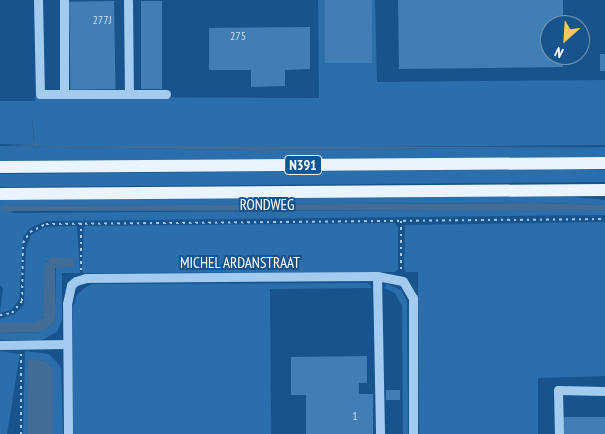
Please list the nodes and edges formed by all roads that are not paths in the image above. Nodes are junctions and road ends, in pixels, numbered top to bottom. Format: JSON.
{"nodes":[{"id":1,"x":38,"y":0,"type":"edge"},
{"id":2,"x":64,"y":0,"type":"edge"},
{"id":3,"x":128,"y":1,"type":"edge"},
{"id":4,"x":64,"y":94,"type":"junction"},
{"id":5,"x":129,"y":94,"type":"junction"},
{"id":6,"x":166,"y":94,"type":"dead end"},
{"id":7,"x":605,"y":163,"type":"edge"},
{"id":8,"x":0,"y":167,"type":"edge"},
{"id":9,"x":605,"y":190,"type":"edge"},
{"id":10,"x":0,"y":194,"type":"edge"},
{"id":11,"x":378,"y":276,"type":"junction"},
{"id":12,"x":0,"y":344,"type":"edge"},
{"id":13,"x":67,"y":344,"type":"junction"},
{"id":14,"x":605,"y":391,"type":"edge"},
{"id":15,"x":68,"y":434,"type":"edge"},
{"id":16,"x":380,"y":434,"type":"edge"},
{"id":17,"x":414,"y":434,"type":"edge"},
{"id":18,"x":559,"y":434,"type":"edge"}],
"edges":[{"from":1,"to":4,"type":"street"},
{"from":2,"to":4,"type":"street"},
{"from":3,"to":5,"type":"street"},
{"from":4,"to":5,"type":"street"},
{"from":5,"to":6,"type":"street"},
{"from":7,"to":8,"type":"main road","number":"N391"},
{"from":9,"to":10,"type":"main road","name":"RONDWEG","number":"N391"},
{"from":11,"to":13,"type":"street","name":"MICHEL ARDANSTRAAT"},
{"from":11,"to":16,"type":"street"},
{"from":11,"to":17,"type":"street","name":"MICHEL ARDANSTRAAT"},
{"from":12,"to":13,"type":"street"},
{"from":13,"to":15,"type":"street"},
{"from":14,"to":18,"type":"street"}]}
